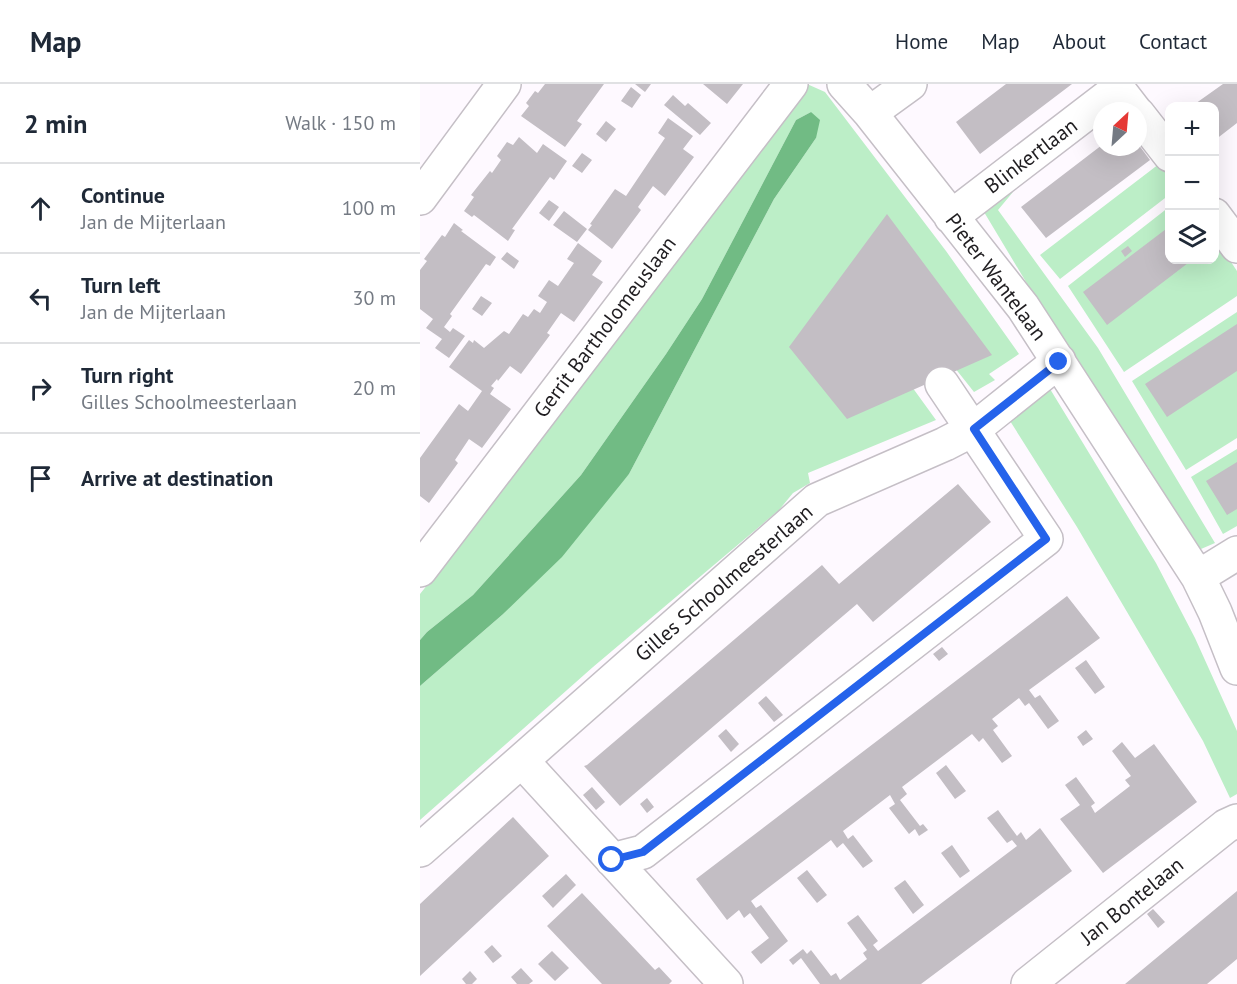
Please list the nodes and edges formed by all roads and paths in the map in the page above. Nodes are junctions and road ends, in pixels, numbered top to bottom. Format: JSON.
{"nodes":[{"id":1,"x":504,"y":84,"type":"edge"},
{"id":2,"x":791,"y":84,"type":"edge"},
{"id":3,"x":844,"y":84,"type":"edge"},
{"id":4,"x":910,"y":84,"type":"edge"},
{"id":5,"x":1127,"y":100,"type":"edge"},
{"id":6,"x":870,"y":113,"type":"junction"},
{"id":7,"x":1165,"y":149,"type":"edge"},
{"id":8,"x":420,"y":198,"type":"edge"},
{"id":9,"x":951,"y":217,"type":"junction"},
{"id":10,"x":1219,"y":221,"type":"edge"},
{"id":11,"x":1237,"y":246,"type":"edge"},
{"id":12,"x":1059,"y":362,"type":"junction"},
{"id":13,"x":942,"y":384,"type":"dead end"},
{"id":14,"x":974,"y":429,"type":"junction"},
{"id":15,"x":1237,"y":553,"type":"edge"},
{"id":16,"x":420,"y":570,"type":"edge"},
{"id":17,"x":1198,"y":577,"type":"junction"},
{"id":18,"x":1237,"y":668,"type":"edge"},
{"id":19,"x":522,"y":761,"type":"junction"},
{"id":20,"x":1237,"y":821,"type":"edge"},
{"id":21,"x":420,"y":850,"type":"edge"},
{"id":22,"x":612,"y":860,"type":"junction"},
{"id":23,"x":726,"y":984,"type":"edge"},
{"id":24,"x":1028,"y":984,"type":"edge"}],
"edges":[{"from":1,"to":8,"type":"street"},
{"from":2,"to":16,"type":"street","name":"Gerrit Bartholomeuslaan"},
{"from":3,"to":6,"type":"street","name":"Pieter Wantelaan"},
{"from":4,"to":6,"type":"street"},
{"from":5,"to":7,"type":"street","name":"Blinkertlaan"},
{"from":5,"to":9,"type":"street","name":"Blinkertlaan"},
{"from":6,"to":9,"type":"street","name":"Pieter Wantelaan"},
{"from":9,"to":12,"type":"street","name":"Pieter Wantelaan"},
{"from":10,"to":11,"type":"street"},
{"from":12,"to":14,"type":"street","name":"Gilles Schoolmeesterlaan"},
{"from":12,"to":17,"type":"street","name":"Pieter Wantelaan"},
{"from":13,"to":14,"type":"street"},
{"from":14,"to":19,"type":"street","name":"Gilles Schoolmeesterlaan"},
{"from":14,"to":22,"type":"street"},
{"from":15,"to":17,"type":"street"},
{"from":17,"to":18,"type":"street","name":"Pieter Wantelaan"},
{"from":19,"to":21,"type":"street","name":"Gilles Schoolmeesterlaan"},
{"from":19,"to":22,"type":"street"},
{"from":20,"to":24,"type":"street","name":"Jan Bontelaan"},
{"from":22,"to":23,"type":"street"}]}
